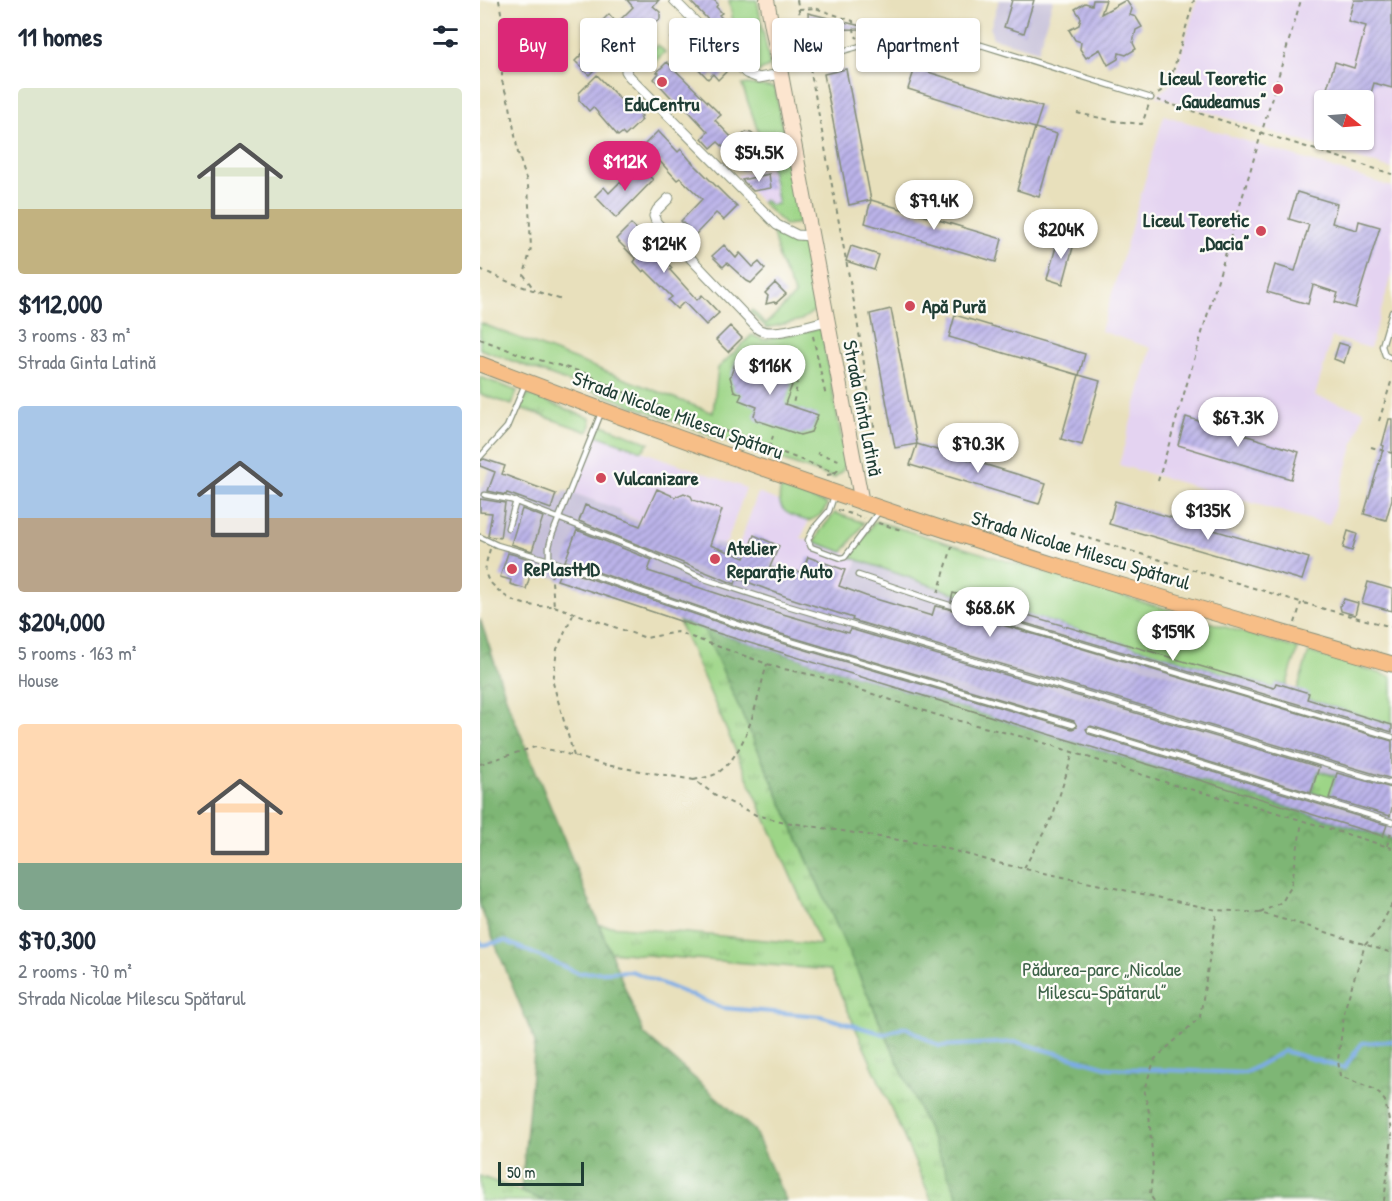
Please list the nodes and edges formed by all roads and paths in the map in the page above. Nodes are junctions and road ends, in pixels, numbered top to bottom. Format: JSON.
{"nodes":[{"id":1,"x":499,"y":0,"type":"edge"},
{"id":2,"x":674,"y":0,"type":"edge"},
{"id":3,"x":766,"y":0,"type":"edge"},
{"id":4,"x":797,"y":0,"type":"edge"},
{"id":5,"x":1194,"y":0,"type":"edge"},
{"id":6,"x":1301,"y":0,"type":"edge"},
{"id":7,"x":798,"y":9,"type":"junction"},
{"id":8,"x":800,"y":18,"type":"edge"},
{"id":9,"x":772,"y":30,"type":"edge"},
{"id":10,"x":856,"y":36,"type":"edge"},
{"id":11,"x":980,"y":45,"type":"edge"},
{"id":12,"x":627,"y":72,"type":"edge"},
{"id":13,"x":777,"y":72,"type":"edge"},
{"id":14,"x":780,"y":72,"type":"edge"},
{"id":15,"x":810,"y":72,"type":"edge"},
{"id":16,"x":1151,"y":98,"type":"junction"},
{"id":17,"x":1077,"y":113,"type":"dead end"},
{"id":18,"x":1262,"y":133,"type":"junction"},
{"id":19,"x":1392,"y":174,"type":"edge"},
{"id":20,"x":669,"y":198,"type":"dead end"},
{"id":21,"x":811,"y":236,"type":"junction"},
{"id":22,"x":480,"y":269,"type":"edge"},
{"id":23,"x":535,"y":291,"type":"junction"},
{"id":24,"x":562,"y":300,"type":"dead end"},
{"id":25,"x":1392,"y":312,"type":"edge"},
{"id":26,"x":827,"y":321,"type":"junction"},
{"id":27,"x":810,"y":324,"type":"junction"},
{"id":28,"x":480,"y":339,"type":"edge"},
{"id":29,"x":1392,"y":359,"type":"edge"},
{"id":30,"x":793,"y":362,"type":"dead end"},
{"id":31,"x":480,"y":364,"type":"edge"},
{"id":32,"x":1392,"y":379,"type":"edge"},
{"id":33,"x":526,"y":381,"type":"junction"},
{"id":34,"x":826,"y":397,"type":"dead end"},
{"id":35,"x":793,"y":404,"type":"dead end"},
{"id":36,"x":602,"y":410,"type":"junction"},
{"id":37,"x":1379,"y":421,"type":"dead end"},
{"id":38,"x":856,"y":434,"type":"dead end"},
{"id":39,"x":773,"y":436,"type":"dead end"},
{"id":40,"x":1371,"y":447,"type":"dead end"},
{"id":41,"x":769,"y":448,"type":"junction"},
{"id":42,"x":816,"y":453,"type":"dead end"},
{"id":43,"x":842,"y":453,"type":"dead end"},
{"id":44,"x":1392,"y":453,"type":"edge"},
{"id":45,"x":480,"y":457,"type":"edge"},
{"id":46,"x":843,"y":461,"type":"junction"},
{"id":47,"x":836,"y":473,"type":"junction"},
{"id":48,"x":820,"y":476,"type":"dead end"},
{"id":49,"x":1158,"y":481,"type":"dead end"},
{"id":50,"x":485,"y":495,"type":"dead end"},
{"id":51,"x":832,"y":500,"type":"junction"},
{"id":52,"x":516,"y":501,"type":"junction"},
{"id":53,"x":862,"y":503,"type":"junction"},
{"id":54,"x":876,"y":515,"type":"junction"},
{"id":55,"x":558,"y":518,"type":"junction"},
{"id":56,"x":508,"y":528,"type":"dead end"},
{"id":57,"x":902,"y":531,"type":"dead end"},
{"id":58,"x":1071,"y":533,"type":"dead end"},
{"id":59,"x":480,"y":537,"type":"edge"},
{"id":60,"x":491,"y":543,"type":"junction"},
{"id":61,"x":943,"y":544,"type":"dead end"},
{"id":62,"x":549,"y":560,"type":"junction"},
{"id":63,"x":858,"y":575,"type":"dead end"},
{"id":64,"x":936,"y":601,"type":"junction"},
{"id":65,"x":1301,"y":603,"type":"junction"},
{"id":66,"x":554,"y":606,"type":"junction"},
{"id":67,"x":574,"y":613,"type":"junction"},
{"id":68,"x":1392,"y":627,"type":"edge"},
{"id":69,"x":1292,"y":635,"type":"junction"},
{"id":70,"x":767,"y":663,"type":"junction"},
{"id":71,"x":1392,"y":664,"type":"edge"},
{"id":72,"x":1073,"y":725,"type":"dead end"},
{"id":73,"x":1090,"y":730,"type":"dead end"},
{"id":74,"x":1392,"y":737,"type":"edge"},
{"id":75,"x":1073,"y":752,"type":"junction"},
{"id":76,"x":574,"y":756,"type":"junction"},
{"id":77,"x":480,"y":764,"type":"edge"},
{"id":78,"x":694,"y":780,"type":"junction"},
{"id":79,"x":1392,"y":784,"type":"edge"},
{"id":80,"x":1302,"y":821,"type":"junction"},
{"id":81,"x":1392,"y":822,"type":"edge"},
{"id":82,"x":1392,"y":829,"type":"edge"},
{"id":83,"x":1387,"y":846,"type":"junction"},
{"id":84,"x":1392,"y":848,"type":"edge"},
{"id":85,"x":1024,"y":868,"type":"junction"},
{"id":86,"x":1392,"y":904,"type":"edge"},
{"id":87,"x":1217,"y":910,"type":"junction"},
{"id":88,"x":1260,"y":913,"type":"junction"},
{"id":89,"x":1365,"y":945,"type":"junction"},
{"id":90,"x":1392,"y":953,"type":"edge"},
{"id":91,"x":1392,"y":1137,"type":"edge"},
{"id":92,"x":1154,"y":1201,"type":"edge"},
{"id":93,"x":1384,"y":1201,"type":"edge"}],
"edges":[{"from":1,"to":23,"type":"path"},
{"from":2,"to":13,"type":"street"},
{"from":3,"to":9,"type":"street","name":"Strada Ginta Latină"},
{"from":4,"to":7,"type":"path"},
{"from":5,"to":16,"type":"path"},
{"from":6,"to":18,"type":"path"},
{"from":7,"to":8,"type":"path"},
{"from":7,"to":10,"type":"path"},
{"from":11,"to":16,"type":"lane"},
{"from":12,"to":21,"type":"street"},
{"from":14,"to":21,"type":"street","name":"Strada Ginta Latină"},
{"from":15,"to":38,"type":"path"},
{"from":16,"to":17,"type":"path"},
{"from":16,"to":18,"type":"path"},
{"from":18,"to":19,"type":"path"},
{"from":18,"to":49,"type":"path"},
{"from":20,"to":27,"type":"street","name":"Strada Ginta Latină"},
{"from":21,"to":26,"type":"street","name":"Strada Ginta Latină"},
{"from":22,"to":23,"type":"path"},
{"from":23,"to":24,"type":"path"},
{"from":25,"to":29,"type":"lane"},
{"from":26,"to":27,"type":"street","name":"Strada Ginta Latină"},
{"from":26,"to":53,"type":"street","name":"Strada Ginta Latină"},
{"from":27,"to":34,"type":"path"},
{"from":28,"to":41,"type":"path"},
{"from":30,"to":35,"type":"path"},
{"from":31,"to":33,"type":"main road","name":"Strada Nicolae Milescu Spătaru"},
{"from":32,"to":37,"type":"path"},
{"from":33,"to":36,"type":"main road","name":"Strada Nicolae Milescu Spătaru"},
{"from":33,"to":45,"type":"lane"},
{"from":36,"to":51,"type":"main road","name":"Strada Nicolae Milescu Spătaru"},
{"from":36,"to":55,"type":"lane"},
{"from":39,"to":41,"type":"path"},
{"from":40,"to":44,"type":"path"},
{"from":41,"to":47,"type":"path"},
{"from":42,"to":46,"type":"path"},
{"from":43,"to":46,"type":"path"},
{"from":46,"to":47,"type":"path"},
{"from":47,"to":48,"type":"path"},
{"from":50,"to":52,"type":"lane"},
{"from":51,"to":53,"type":"main road","name":"Strada Nicolae Milescu Spătaru"},
{"from":51,"to":54,"type":"path"},
{"from":51,"to":54,"type":"lane"},
{"from":52,"to":55,"type":"lane"},
{"from":52,"to":56,"type":"lane"},
{"from":53,"to":54,"type":"main road","name":"Strada Nicolae Milescu Spătarul"},
{"from":54,"to":57,"type":"path"},
{"from":54,"to":69,"type":"main road","name":"Strada Nicolae Milescu Spătarul"},
{"from":55,"to":62,"type":"lane"},
{"from":55,"to":79,"type":"lane"},
{"from":58,"to":65,"type":"path"},
{"from":59,"to":60,"type":"lane"},
{"from":60,"to":62,"type":"lane"},
{"from":60,"to":66,"type":"path"},
{"from":61,"to":64,"type":"path"},
{"from":62,"to":66,"type":"path"},
{"from":62,"to":72,"type":"lane"},
{"from":63,"to":64,"type":"lane"},
{"from":64,"to":74,"type":"lane"},
{"from":65,"to":68,"type":"path"},
{"from":65,"to":69,"type":"path"},
{"from":66,"to":67,"type":"path"},
{"from":67,"to":70,"type":"path"},
{"from":67,"to":76,"type":"path"},
{"from":69,"to":71,"type":"main road","name":"Strada Nicolae Milescu Spătarul"},
{"from":70,"to":75,"type":"path"},
{"from":70,"to":78,"type":"path"},
{"from":73,"to":81,"type":"lane"},
{"from":75,"to":80,"type":"path"},
{"from":75,"to":85,"type":"path"},
{"from":76,"to":77,"type":"path"},
{"from":76,"to":78,"type":"path"},
{"from":78,"to":85,"type":"path"},
{"from":80,"to":83,"type":"path"},
{"from":80,"to":88,"type":"path"},
{"from":82,"to":83,"type":"path"},
{"from":83,"to":84,"type":"path"},
{"from":85,"to":87,"type":"path"},
{"from":86,"to":89,"type":"path"},
{"from":87,"to":88,"type":"path"},
{"from":87,"to":92,"type":"path"},
{"from":88,"to":89,"type":"path"},
{"from":89,"to":90,"type":"path"},
{"from":89,"to":91,"type":"path"},
{"from":91,"to":93,"type":"path"}]}
